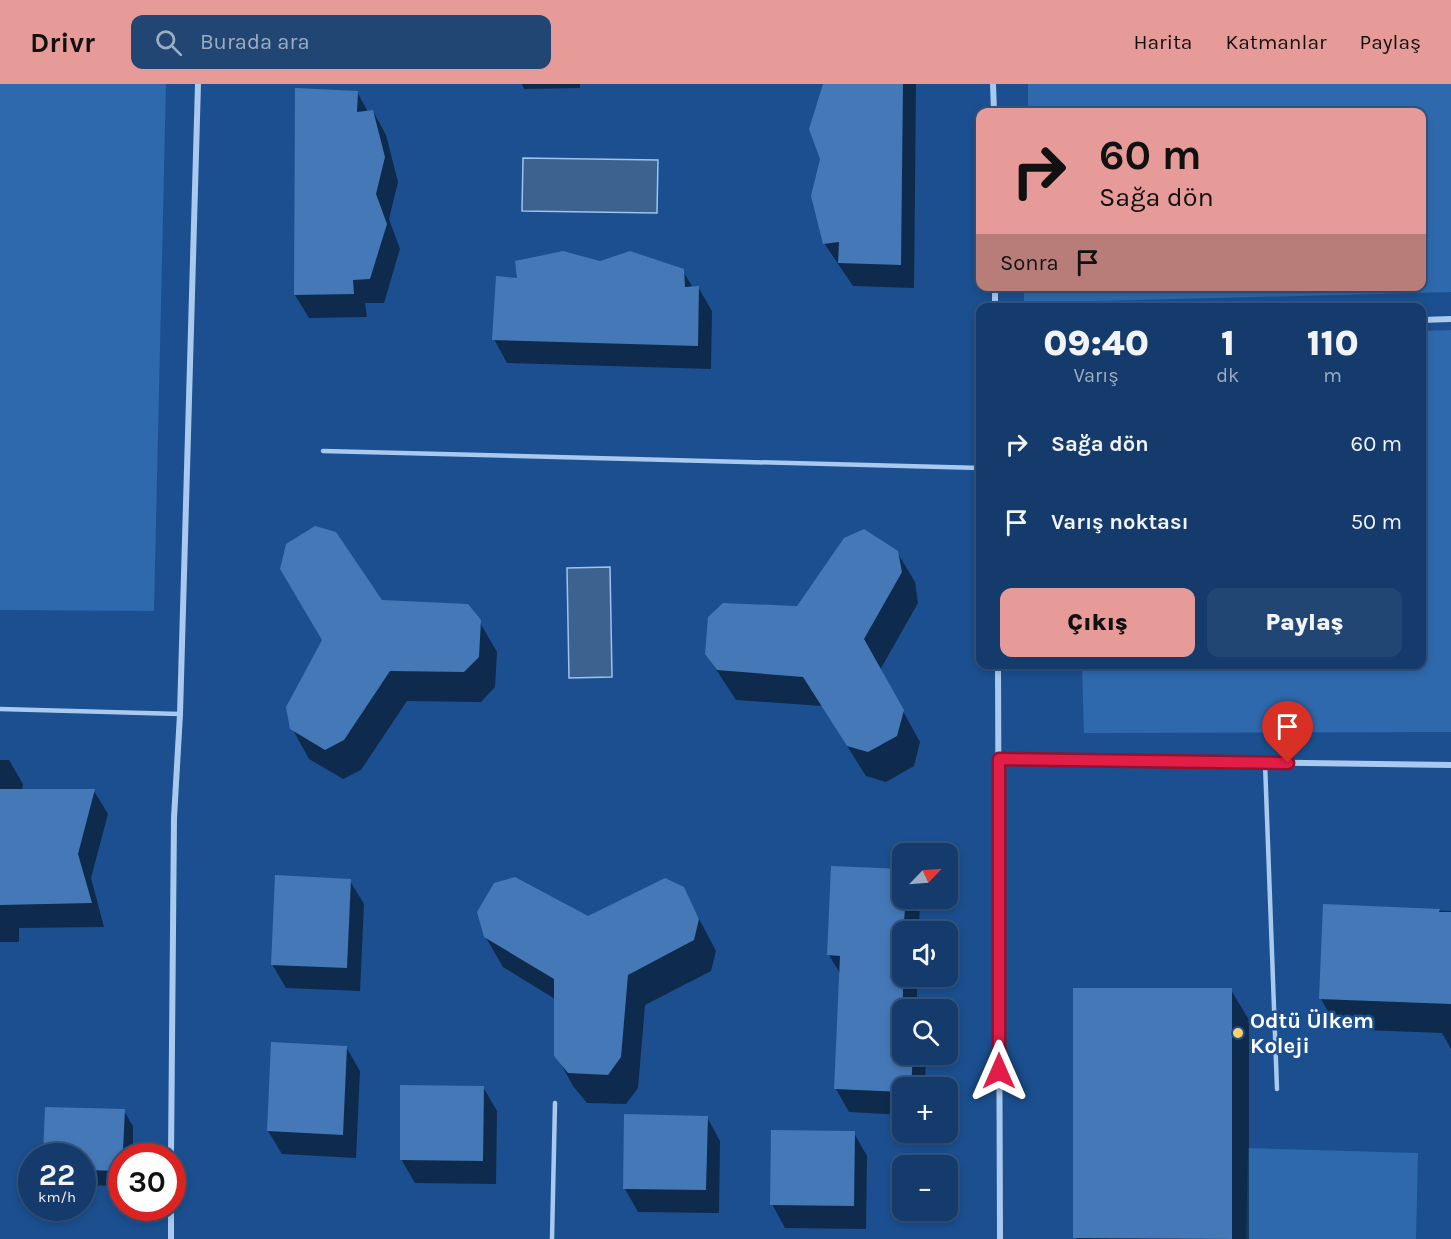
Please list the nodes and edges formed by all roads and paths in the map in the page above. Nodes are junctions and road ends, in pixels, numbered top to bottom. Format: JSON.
{"nodes":[{"id":1,"x":198,"y":84,"type":"edge"},
{"id":2,"x":993,"y":84,"type":"edge"},
{"id":3,"x":994,"y":108,"type":"edge"},
{"id":4,"x":1451,"y":319,"type":"edge"},
{"id":5,"x":1426,"y":320,"type":"edge"},
{"id":6,"x":323,"y":452,"type":"dead end"},
{"id":7,"x":976,"y":468,"type":"edge"},
{"id":8,"x":998,"y":669,"type":"edge"},
{"id":9,"x":0,"y":709,"type":"edge"},
{"id":10,"x":180,"y":714,"type":"junction"},
{"id":11,"x":999,"y":759,"type":"junction"},
{"id":12,"x":1265,"y":762,"type":"junction"},
{"id":13,"x":1451,"y":765,"type":"edge"},
{"id":14,"x":1277,"y":1089,"type":"dead end"},
{"id":15,"x":555,"y":1103,"type":"dead end"},
{"id":16,"x":171,"y":1143,"type":"edge"},
{"id":17,"x":171,"y":1221,"type":"edge"},
{"id":18,"x":171,"y":1239,"type":"edge"},
{"id":19,"x":552,"y":1239,"type":"edge"},
{"id":20,"x":999,"y":1239,"type":"edge"}],
"edges":[{"from":1,"to":10,"type":"street"},
{"from":2,"to":3,"type":"street"},
{"from":4,"to":5,"type":"street"},
{"from":6,"to":7,"type":"lane"},
{"from":8,"to":11,"type":"street"},
{"from":9,"to":10,"type":"lane"},
{"from":10,"to":16,"type":"street"},
{"from":11,"to":12,"type":"street"},
{"from":11,"to":20,"type":"street"},
{"from":12,"to":13,"type":"street"},
{"from":12,"to":14,"type":"lane"},
{"from":15,"to":19,"type":"lane"},
{"from":17,"to":18,"type":"street"}]}
